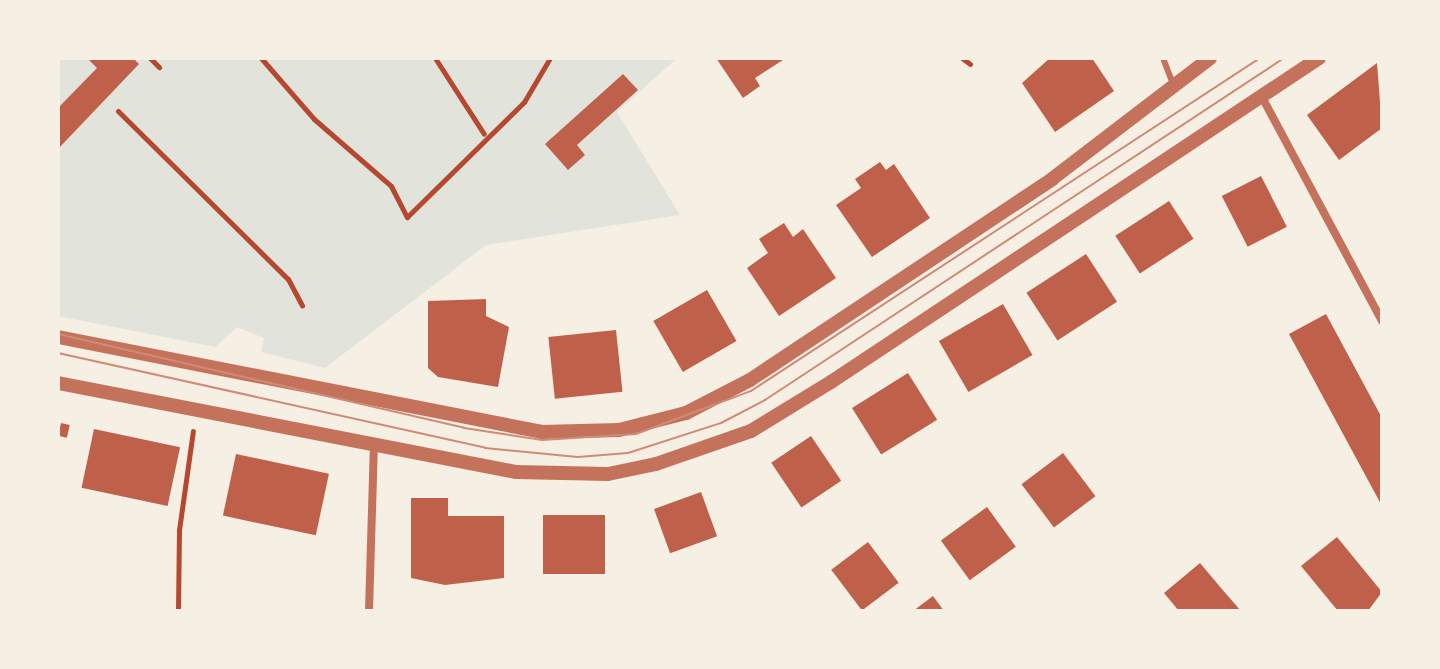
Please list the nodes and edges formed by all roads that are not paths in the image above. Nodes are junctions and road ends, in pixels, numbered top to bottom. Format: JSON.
{"nodes":[{"id":1,"x":1163,"y":58,"type":"edge"},
{"id":2,"x":1319,"y":58,"type":"edge"},
{"id":3,"x":1206,"y":62,"type":"edge"},
{"id":4,"x":1173,"y":84,"type":"junction"},
{"id":5,"x":1263,"y":99,"type":"junction"},
{"id":6,"x":1382,"y":321,"type":"edge"},
{"id":7,"x":58,"y":337,"type":"edge"},
{"id":8,"x":58,"y":383,"type":"edge"},
{"id":9,"x":374,"y":443,"type":"junction"},
{"id":10,"x":369,"y":611,"type":"edge"}],
"edges":[{"from":1,"to":4,"type":"lane"},
{"from":2,"to":5,"type":"street"},
{"from":3,"to":4,"type":"street"},
{"from":4,"to":7,"type":"street"},
{"from":5,"to":6,"type":"street"},
{"from":5,"to":9,"type":"street"},
{"from":8,"to":9,"type":"street"},
{"from":9,"to":10,"type":"street"}]}
